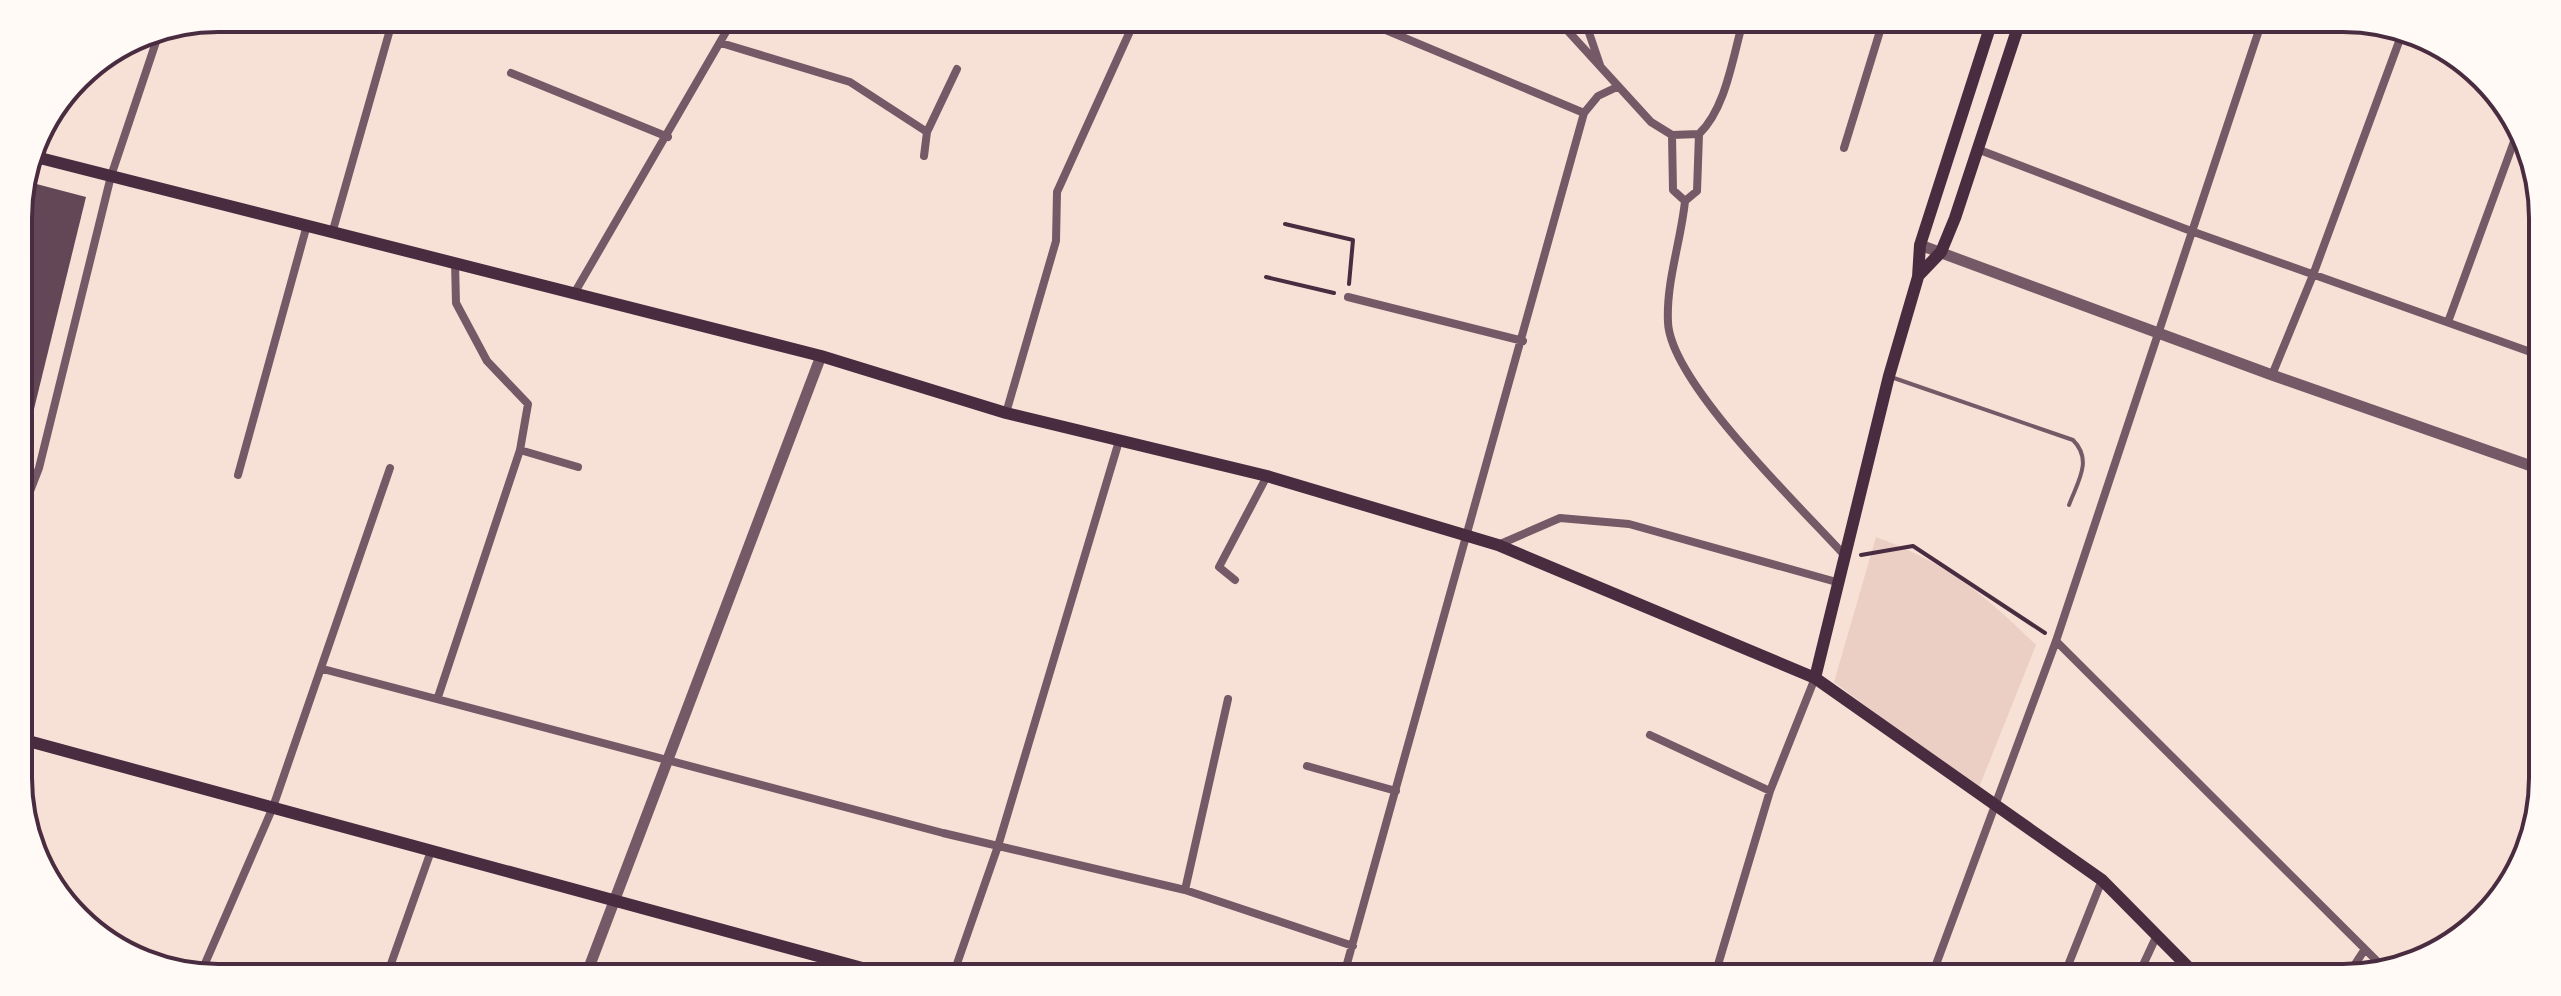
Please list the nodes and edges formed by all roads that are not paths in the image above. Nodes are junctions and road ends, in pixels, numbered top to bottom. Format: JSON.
{"nodes":[{"id":1,"x":389,"y":32,"type":"edge"},
{"id":2,"x":727,"y":32,"type":"edge"},
{"id":3,"x":1130,"y":32,"type":"edge"},
{"id":4,"x":1390,"y":32,"type":"edge"},
{"id":5,"x":1569,"y":32,"type":"edge"},
{"id":6,"x":1589,"y":32,"type":"edge"},
{"id":7,"x":1740,"y":32,"type":"edge"},
{"id":8,"x":1880,"y":32,"type":"edge"},
{"id":9,"x":1988,"y":32,"type":"edge"},
{"id":10,"x":2016,"y":32,"type":"edge"},
{"id":11,"x":2258,"y":32,"type":"edge"},
{"id":12,"x":2399,"y":41,"type":"edge"},
{"id":13,"x":156,"y":43,"type":"edge"},
{"id":14,"x":721,"y":43,"type":"junction"},
{"id":15,"x":1600,"y":66,"type":"junction"},
{"id":16,"x":957,"y":69,"type":"dead end"},
{"id":17,"x":511,"y":73,"type":"dead end"},
{"id":18,"x":1617,"y":87,"type":"junction"},
{"id":19,"x":1584,"y":113,"type":"junction"},
{"id":20,"x":927,"y":132,"type":"junction"},
{"id":21,"x":1699,"y":134,"type":"junction"},
{"id":22,"x":1672,"y":135,"type":"junction"},
{"id":23,"x":668,"y":137,"type":"junction"},
{"id":24,"x":2513,"y":143,"type":"edge"},
{"id":25,"x":1844,"y":148,"type":"dead end"},
{"id":26,"x":1977,"y":149,"type":"junction"},
{"id":27,"x":924,"y":156,"type":"dead end"},
{"id":28,"x":42,"y":159,"type":"edge"},
{"id":29,"x":111,"y":176,"type":"junction"},
{"id":30,"x":1685,"y":201,"type":"junction"},
{"id":31,"x":307,"y":225,"type":"junction"},
{"id":32,"x":333,"y":230,"type":"junction"},
{"id":33,"x":2191,"y":231,"type":"junction"},
{"id":34,"x":1920,"y":245,"type":"junction"},
{"id":35,"x":1941,"y":252,"type":"junction"},
{"id":36,"x":454,"y":261,"type":"junction"},
{"id":37,"x":2313,"y":275,"type":"junction"},
{"id":38,"x":1918,"y":277,"type":"junction"},
{"id":39,"x":575,"y":292,"type":"junction"},
{"id":40,"x":1348,"y":297,"type":"road end"},
{"id":41,"x":2448,"y":322,"type":"junction"},
{"id":42,"x":2160,"y":332,"type":"junction"},
{"id":43,"x":1523,"y":341,"type":"junction"},
{"id":44,"x":2529,"y":351,"type":"edge"},
{"id":45,"x":821,"y":356,"type":"junction"},
{"id":46,"x":2272,"y":375,"type":"junction"},
{"id":47,"x":1889,"y":376,"type":"junction"},
{"id":48,"x":1006,"y":413,"type":"junction"},
{"id":49,"x":1119,"y":441,"type":"junction"},
{"id":50,"x":520,"y":450,"type":"junction"},
{"id":51,"x":2529,"y":465,"type":"edge"},
{"id":52,"x":578,"y":467,"type":"dead end"},
{"id":53,"x":390,"y":468,"type":"dead end"},
{"id":54,"x":238,"y":475,"type":"dead end"},
{"id":55,"x":1267,"y":476,"type":"junction"},
{"id":56,"x":32,"y":486,"type":"edge"},
{"id":57,"x":2069,"y":505,"type":"dead end"},
{"id":58,"x":1468,"y":534,"type":"junction"},
{"id":59,"x":1498,"y":545,"type":"junction"},
{"id":60,"x":1847,"y":557,"type":"junction"},
{"id":61,"x":1235,"y":580,"type":"dead end"},
{"id":62,"x":1841,"y":583,"type":"junction"},
{"id":63,"x":2056,"y":641,"type":"junction"},
{"id":64,"x":323,"y":669,"type":"junction"},
{"id":65,"x":1815,"y":678,"type":"junction"},
{"id":66,"x":438,"y":697,"type":"junction"},
{"id":67,"x":1228,"y":699,"type":"dead end"},
{"id":68,"x":1650,"y":735,"type":"dead end"},
{"id":69,"x":32,"y":742,"type":"edge"},
{"id":70,"x":669,"y":759,"type":"junction"},
{"id":71,"x":1307,"y":766,"type":"dead end"},
{"id":72,"x":1396,"y":791,"type":"junction"},
{"id":73,"x":1770,"y":791,"type":"junction"},
{"id":74,"x":1995,"y":806,"type":"junction"},
{"id":75,"x":273,"y":807,"type":"junction"},
{"id":76,"x":998,"y":846,"type":"junction"},
{"id":77,"x":431,"y":851,"type":"junction"},
{"id":78,"x":2102,"y":880,"type":"junction"},
{"id":79,"x":1185,"y":890,"type":"junction"},
{"id":80,"x":616,"y":900,"type":"junction"},
{"id":81,"x":2157,"y":935,"type":"junction"},
{"id":82,"x":1353,"y":946,"type":"junction"},
{"id":83,"x":2365,"y":949,"type":"junction"},
{"id":84,"x":2376,"y":960,"type":"edge"},
{"id":85,"x":205,"y":963,"type":"edge"},
{"id":86,"x":391,"y":964,"type":"edge"},
{"id":87,"x":591,"y":964,"type":"edge"},
{"id":88,"x":848,"y":964,"type":"edge"},
{"id":89,"x":957,"y":964,"type":"edge"},
{"id":90,"x":1347,"y":964,"type":"edge"},
{"id":91,"x":1718,"y":964,"type":"edge"},
{"id":92,"x":1936,"y":964,"type":"edge"},
{"id":93,"x":2069,"y":964,"type":"edge"},
{"id":94,"x":2144,"y":964,"type":"edge"},
{"id":95,"x":2185,"y":964,"type":"edge"},
{"id":96,"x":2355,"y":964,"type":"edge"}],
"edges":[{"from":1,"to":32,"type":"street"},
{"from":2,"to":14,"type":"street"},
{"from":3,"to":48,"type":"street"},
{"from":4,"to":19,"type":"street"},
{"from":5,"to":15,"type":"street"},
{"from":6,"to":15,"type":"street"},
{"from":7,"to":21,"type":"street"},
{"from":8,"to":25,"type":"street"},
{"from":9,"to":34,"type":"main road"},
{"from":10,"to":26,"type":"main road"},
{"from":11,"to":33,"type":"street"},
{"from":12,"to":37,"type":"street"},
{"from":13,"to":29,"type":"street"},
{"from":14,"to":20,"type":"street"},
{"from":14,"to":23,"type":"street"},
{"from":15,"to":18,"type":"street"},
{"from":16,"to":20,"type":"street"},
{"from":17,"to":23,"type":"street"},
{"from":18,"to":19,"type":"street"},
{"from":18,"to":22,"type":"street"},
{"from":19,"to":43,"type":"street"},
{"from":20,"to":27,"type":"street"},
{"from":21,"to":22,"type":"street"},
{"from":21,"to":30,"type":"street"},
{"from":22,"to":30,"type":"street"},
{"from":23,"to":39,"type":"street"},
{"from":24,"to":41,"type":"street"},
{"from":26,"to":33,"type":"street"},
{"from":26,"to":35,"type":"main road"},
{"from":28,"to":29,"type":"main road"},
{"from":29,"to":31,"type":"main road"},
{"from":29,"to":56,"type":"street"},
{"from":30,"to":60,"type":"street"},
{"from":31,"to":32,"type":"main road"},
{"from":31,"to":54,"type":"street"},
{"from":32,"to":36,"type":"main road"},
{"from":33,"to":37,"type":"street"},
{"from":33,"to":42,"type":"street"},
{"from":34,"to":35,"type":"street"},
{"from":34,"to":38,"type":"main road"},
{"from":35,"to":38,"type":"main road"},
{"from":35,"to":42,"type":"street"},
{"from":36,"to":39,"type":"main road"},
{"from":36,"to":50,"type":"street"},
{"from":37,"to":41,"type":"street"},
{"from":37,"to":46,"type":"street"},
{"from":38,"to":47,"type":"main road"},
{"from":39,"to":45,"type":"main road"},
{"from":40,"to":43,"type":"street"},
{"from":41,"to":44,"type":"street"},
{"from":42,"to":46,"type":"street"},
{"from":42,"to":63,"type":"street"},
{"from":43,"to":58,"type":"street"},
{"from":45,"to":48,"type":"main road"},
{"from":45,"to":70,"type":"street"},
{"from":46,"to":51,"type":"street"},
{"from":47,"to":57,"type":"lane"},
{"from":47,"to":60,"type":"main road"},
{"from":48,"to":49,"type":"main road"},
{"from":49,"to":55,"type":"main road"},
{"from":49,"to":76,"type":"street"},
{"from":50,"to":52,"type":"street"},
{"from":50,"to":66,"type":"street"},
{"from":53,"to":64,"type":"street"},
{"from":55,"to":58,"type":"main road"},
{"from":55,"to":61,"type":"street"},
{"from":58,"to":59,"type":"main road"},
{"from":58,"to":72,"type":"street"},
{"from":59,"to":62,"type":"street"},
{"from":59,"to":65,"type":"main road"},
{"from":60,"to":62,"type":"main road"},
{"from":62,"to":65,"type":"main road"},
{"from":63,"to":74,"type":"street"},
{"from":63,"to":83,"type":"street"},
{"from":64,"to":66,"type":"street"},
{"from":64,"to":75,"type":"street"},
{"from":65,"to":73,"type":"street"},
{"from":65,"to":74,"type":"main road"},
{"from":66,"to":70,"type":"street"},
{"from":67,"to":79,"type":"street"},
{"from":68,"to":73,"type":"street"},
{"from":69,"to":75,"type":"main road"},
{"from":70,"to":76,"type":"street"},
{"from":70,"to":80,"type":"street"},
{"from":71,"to":72,"type":"street"},
{"from":72,"to":82,"type":"street"},
{"from":73,"to":91,"type":"street"},
{"from":74,"to":78,"type":"main road"},
{"from":74,"to":92,"type":"street"},
{"from":75,"to":77,"type":"main road"},
{"from":75,"to":85,"type":"street"},
{"from":76,"to":79,"type":"street"},
{"from":76,"to":89,"type":"street"},
{"from":77,"to":80,"type":"main road"},
{"from":77,"to":86,"type":"street"},
{"from":78,"to":81,"type":"main road"},
{"from":78,"to":93,"type":"street"},
{"from":79,"to":82,"type":"street"},
{"from":80,"to":87,"type":"street"},
{"from":80,"to":88,"type":"main road"},
{"from":81,"to":94,"type":"street"},
{"from":81,"to":95,"type":"main road"},
{"from":82,"to":90,"type":"street"},
{"from":83,"to":84,"type":"street"},
{"from":83,"to":96,"type":"street"}]}
